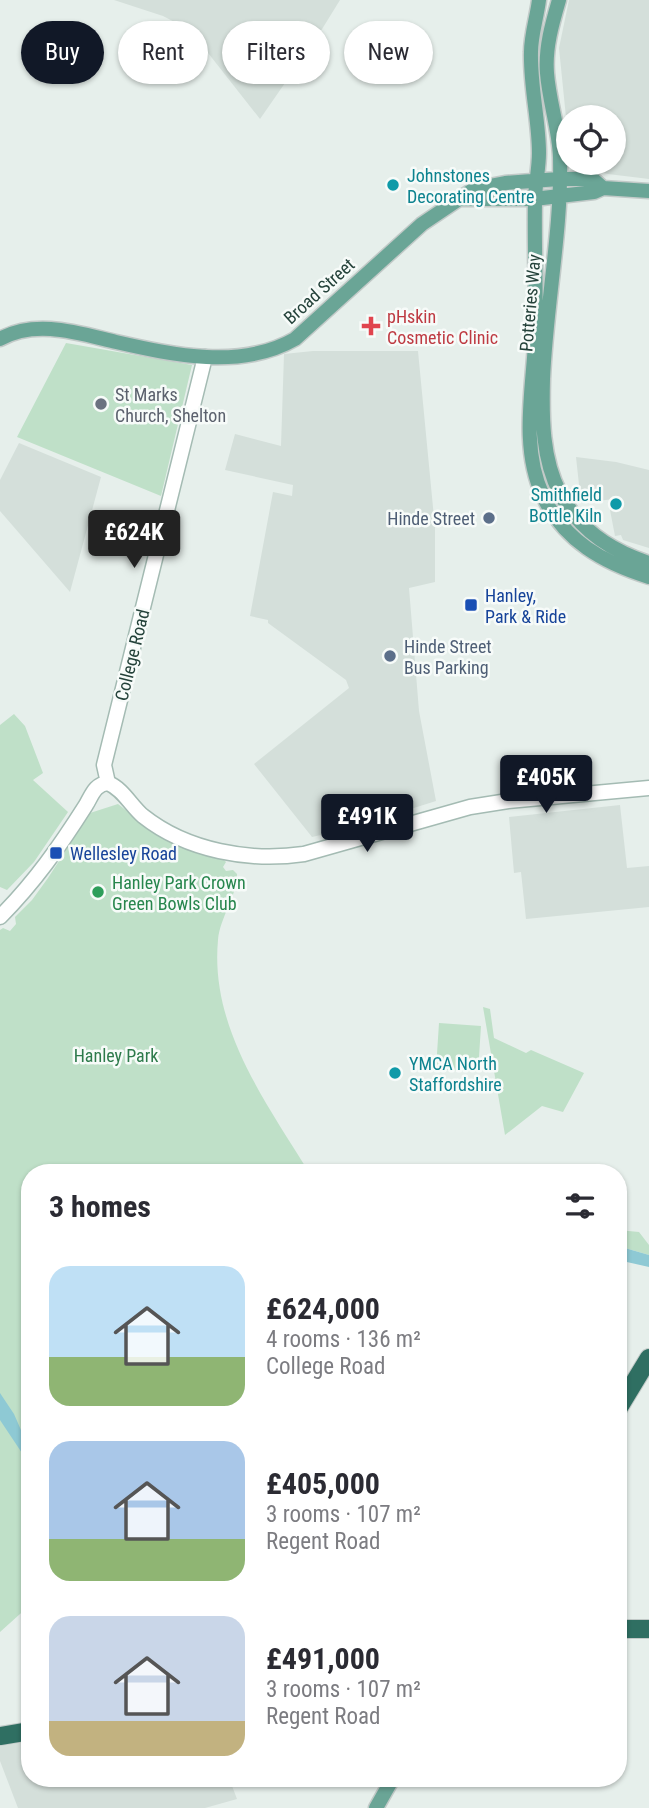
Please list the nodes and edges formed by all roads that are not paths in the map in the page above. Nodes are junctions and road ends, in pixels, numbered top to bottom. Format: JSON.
{"nodes":[{"id":1,"x":559,"y":0,"type":"edge"},
{"id":2,"x":539,"y":4,"type":"edge"},
{"id":3,"x":559,"y":179,"type":"junction"},
{"id":4,"x":536,"y":180,"type":"junction"},
{"id":5,"x":603,"y":188,"type":"junction"},
{"id":6,"x":649,"y":191,"type":"edge"},
{"id":7,"x":558,"y":197,"type":"junction"},
{"id":8,"x":461,"y":199,"type":"junction"},
{"id":9,"x":534,"y":199,"type":"junction"},
{"id":10,"x":0,"y":339,"type":"edge"},
{"id":11,"x":205,"y":357,"type":"junction"},
{"id":12,"x":649,"y":564,"type":"edge"},
{"id":13,"x":649,"y":577,"type":"edge"},
{"id":14,"x":108,"y":783,"type":"junction"},
{"id":15,"x":649,"y":788,"type":"edge"},
{"id":16,"x":0,"y":917,"type":"edge"},
{"id":17,"x":649,"y":1358,"type":"edge"},
{"id":18,"x":627,"y":1394,"type":"edge"},
{"id":19,"x":627,"y":1629,"type":"edge"},
{"id":20,"x":649,"y":1629,"type":"edge"},
{"id":21,"x":21,"y":1732,"type":"edge"},
{"id":22,"x":0,"y":1736,"type":"edge"},
{"id":23,"x":388,"y":1787,"type":"edge"},
{"id":24,"x":376,"y":1808,"type":"edge"}],
"edges":[{"from":1,"to":3,"type":"main road","name":"Potteries Way"},
{"from":2,"to":4,"type":"main road"},
{"from":3,"to":4,"type":"main road","name":"Broad Street"},
{"from":3,"to":5,"type":"main road","name":"Broad Street"},
{"from":3,"to":7,"type":"main road","name":"Potteries Way"},
{"from":4,"to":8,"type":"main road","name":"Broad Street"},
{"from":4,"to":9,"type":"main road","name":"Potteries Way"},
{"from":5,"to":6,"type":"main road","name":"Broad Street"},
{"from":5,"to":7,"type":"main road","name":"Broad Street"},
{"from":7,"to":9,"type":"main road","name":"Broad Street"},
{"from":7,"to":12,"type":"main road","name":"Potteries Way"},
{"from":8,"to":9,"type":"main road","name":"Broad Street"},
{"from":8,"to":11,"type":"main road","name":"Broad Street"},
{"from":9,"to":13,"type":"main road","name":"Potteries Way"},
{"from":10,"to":11,"type":"main road","name":"Broad Street"},
{"from":11,"to":14,"type":"street","name":"College Road"},
{"from":14,"to":15,"type":"street"},
{"from":14,"to":16,"type":"street"},
{"from":17,"to":18,"type":"highway"},
{"from":19,"to":20,"type":"highway"},
{"from":21,"to":22,"type":"highway"},
{"from":23,"to":24,"type":"main road"}]}
